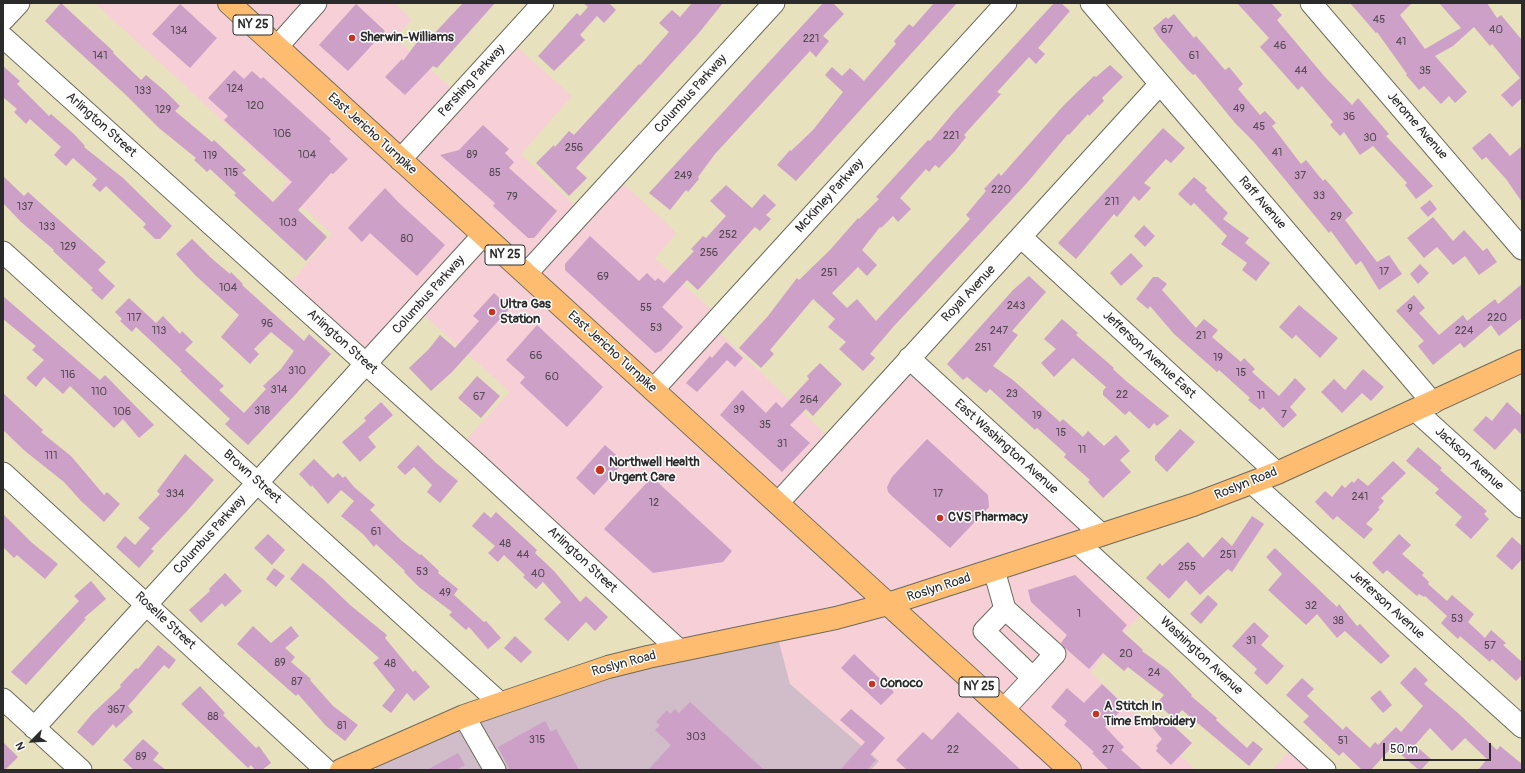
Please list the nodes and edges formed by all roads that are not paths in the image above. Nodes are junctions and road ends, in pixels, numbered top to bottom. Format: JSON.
{"nodes":[{"id":1,"x":18,"y":3,"type":"edge"},
{"id":2,"x":228,"y":3,"type":"edge"},
{"id":3,"x":316,"y":3,"type":"edge"},
{"id":4,"x":543,"y":3,"type":"edge"},
{"id":5,"x":774,"y":3,"type":"edge"},
{"id":6,"x":1006,"y":3,"type":"edge"},
{"id":7,"x":1091,"y":3,"type":"edge"},
{"id":8,"x":1311,"y":3,"type":"edge"},
{"id":9,"x":3,"y":20,"type":"edge"},
{"id":10,"x":3,"y":37,"type":"edge"},
{"id":11,"x":277,"y":47,"type":"junction"},
{"id":12,"x":1160,"y":84,"type":"junction"},
{"id":13,"x":400,"y":160,"type":"junction"},
{"id":14,"x":483,"y":235,"type":"junction"},
{"id":15,"x":1021,"y":237,"type":"junction"},
{"id":16,"x":1522,"y":249,"type":"edge"},
{"id":17,"x":3,"y":252,"type":"edge"},
{"id":18,"x":526,"y":274,"type":"junction"},
{"id":19,"x":909,"y":358,"type":"junction"},
{"id":20,"x":1522,"y":361,"type":"edge"},
{"id":21,"x":366,"y":364,"type":"junction"},
{"id":22,"x":653,"y":390,"type":"junction"},
{"id":23,"x":1424,"y":406,"type":"junction"},
{"id":24,"x":1277,"y":472,"type":"junction"},
{"id":25,"x":3,"y":473,"type":"edge"},
{"id":26,"x":258,"y":483,"type":"junction"},
{"id":27,"x":1252,"y":483,"type":"junction"},
{"id":28,"x":778,"y":503,"type":"junction"},
{"id":29,"x":1522,"y":507,"type":"edge"},
{"id":30,"x":1102,"y":535,"type":"junction"},
{"id":31,"x":1078,"y":542,"type":"junction"},
{"id":32,"x":994,"y":570,"type":"junction"},
{"id":33,"x":147,"y":604,"type":"junction"},
{"id":34,"x":888,"y":604,"type":"junction"},
{"id":35,"x":1005,"y":609,"type":"junction"},
{"id":36,"x":679,"y":650,"type":"junction"},
{"id":37,"x":1033,"y":678,"type":"junction"},
{"id":38,"x":3,"y":699,"type":"edge"},
{"id":39,"x":500,"y":703,"type":"junction"},
{"id":40,"x":1004,"y":709,"type":"junction"},
{"id":41,"x":464,"y":716,"type":"junction"},
{"id":42,"x":1522,"y":727,"type":"edge"},
{"id":43,"x":34,"y":728,"type":"junction"},
{"id":44,"x":81,"y":770,"type":"edge"},
{"id":45,"x":326,"y":770,"type":"edge"},
{"id":46,"x":341,"y":770,"type":"edge"},
{"id":47,"x":495,"y":770,"type":"edge"},
{"id":48,"x":1070,"y":770,"type":"edge"},
{"id":49,"x":1325,"y":770,"type":"edge"}],
"edges":[{"from":1,"to":9,"type":"street"},
{"from":2,"to":11,"type":"main road","name":"East Jericho Turnpike","number":"NY 25"},
{"from":3,"to":11,"type":"street"},
{"from":4,"to":13,"type":"street","name":"Pershing Parkway"},
{"from":5,"to":18,"type":"street","name":"Columbus Parkway"},
{"from":6,"to":22,"type":"street","name":"McKinley Parkway"},
{"from":7,"to":12,"type":"street","name":"Raff Avenue"},
{"from":8,"to":16,"type":"street","name":"Jerome Avenue"},
{"from":10,"to":21,"type":"street","name":"Arlington Street"},
{"from":11,"to":13,"type":"main road","name":"East Jericho Turnpike","number":"NY 25"},
{"from":12,"to":15,"type":"street","name":"Royal Avenue"},
{"from":12,"to":23,"type":"street","name":"Raff Avenue"},
{"from":13,"to":14,"type":"main road","name":"East Jericho Turnpike","number":"NY 25"},
{"from":14,"to":18,"type":"main road","name":"East Jericho Turnpike","number":"NY 25"},
{"from":14,"to":21,"type":"street","name":"Columbus Parkway"},
{"from":15,"to":19,"type":"street","name":"Royal Avenue"},
{"from":15,"to":24,"type":"street","name":"Jefferson Avenue East"},
{"from":17,"to":26,"type":"street","name":"Brown Street"},
{"from":18,"to":22,"type":"main road","name":"East Jericho Turnpike","number":"NY 25"},
{"from":19,"to":28,"type":"street","name":"Royal Avenue"},
{"from":19,"to":30,"type":"street","name":"East Washington Avenue"},
{"from":20,"to":23,"type":"main road","name":"Roslyn Road"},
{"from":21,"to":26,"type":"street","name":"Columbus Parkway"},
{"from":21,"to":36,"type":"street","name":"Arlington Street"},
{"from":22,"to":28,"type":"main road","name":"East Jericho Turnpike","number":"NY 25"},
{"from":23,"to":24,"type":"main road","name":"Roslyn Road"},
{"from":23,"to":29,"type":"street","name":"Jackson Avenue"},
{"from":24,"to":27,"type":"main road","name":"Roslyn Road"},
{"from":25,"to":33,"type":"street","name":"Roselle Street"},
{"from":26,"to":33,"type":"street","name":"Columbus Parkway"},
{"from":26,"to":39,"type":"street","name":"Brown Street"},
{"from":27,"to":30,"type":"main road","name":"Roslyn Road"},
{"from":27,"to":42,"type":"street","name":"Jefferson Avenue"},
{"from":28,"to":34,"type":"main road","name":"East Jericho Turnpike","number":"NY 25"},
{"from":30,"to":31,"type":"main road","name":"Roslyn Road"},
{"from":31,"to":32,"type":"main road","name":"Roslyn Road"},
{"from":31,"to":49,"type":"street","name":"Washington Avenue"},
{"from":32,"to":34,"type":"main road","name":"Roslyn Road"},
{"from":32,"to":35,"type":"street"},
{"from":33,"to":43,"type":"street","name":"Columbus Parkway"},
{"from":33,"to":45,"type":"street","name":"Roselle Street"},
{"from":34,"to":36,"type":"main road","name":"Roslyn Road"},
{"from":34,"to":40,"type":"main road","number":"NY 25"},
{"from":35,"to":37,"type":"street"},
{"from":35,"to":37,"type":"street"},
{"from":36,"to":39,"type":"main road","name":"Roslyn Road"},
{"from":37,"to":40,"type":"street"},
{"from":38,"to":43,"type":"street"},
{"from":39,"to":41,"type":"main road","name":"Roslyn Road"},
{"from":40,"to":48,"type":"main road","number":"NY 25"},
{"from":41,"to":46,"type":"main road","name":"Roslyn Road"},
{"from":41,"to":47,"type":"street"},
{"from":43,"to":44,"type":"street"}]}
